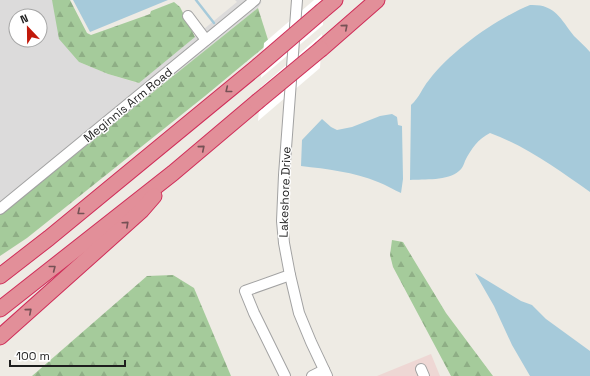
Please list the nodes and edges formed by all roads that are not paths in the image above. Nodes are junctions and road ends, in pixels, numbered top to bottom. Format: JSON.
{"nodes":[{"id":1,"x":255,"y":0,"type":"edge"},
{"id":2,"x":335,"y":0,"type":"edge"},
{"id":3,"x":377,"y":0,"type":"edge"},
{"id":4,"x":295,"y":2,"type":"edge"},
{"id":5,"x":188,"y":16,"type":"dead end"},
{"id":6,"x":206,"y":40,"type":"junction"},
{"id":7,"x":172,"y":173,"type":"junction"},
{"id":8,"x":0,"y":209,"type":"edge"},
{"id":9,"x":49,"y":238,"type":"junction"},
{"id":10,"x":0,"y":264,"type":"edge"},
{"id":11,"x":290,"y":275,"type":"junction"},
{"id":12,"x":0,"y":276,"type":"edge"},
{"id":13,"x":0,"y":309,"type":"edge"},
{"id":14,"x":0,"y":337,"type":"edge"},
{"id":15,"x":325,"y":373,"type":"edge"},
{"id":16,"x":285,"y":376,"type":"edge"},
{"id":17,"x":312,"y":376,"type":"edge"}],
"edges":[{"from":1,"to":6,"type":"street","name":"Meginnis Arm Road"},
{"from":2,"to":9,"type":"highway","one_way":true,"bridge":true},
{"from":7,"to":3,"type":"highway","one_way":true,"bridge":true},
{"from":4,"to":11,"type":"street","name":"Lakeshore Drive"},
{"from":5,"to":6,"type":"street"},
{"from":6,"to":8,"type":"street","name":"Meginnis Arm Road"},
{"from":13,"to":7,"type":"highway","one_way":true},
{"from":14,"to":7,"type":"highway","one_way":true},
{"from":9,"to":10,"type":"highway"},
{"from":9,"to":12,"type":"highway"},
{"from":11,"to":15,"type":"street","name":"Lakeshore Drive"},
{"from":11,"to":16,"type":"street"},
{"from":15,"to":17,"type":"street"}]}
